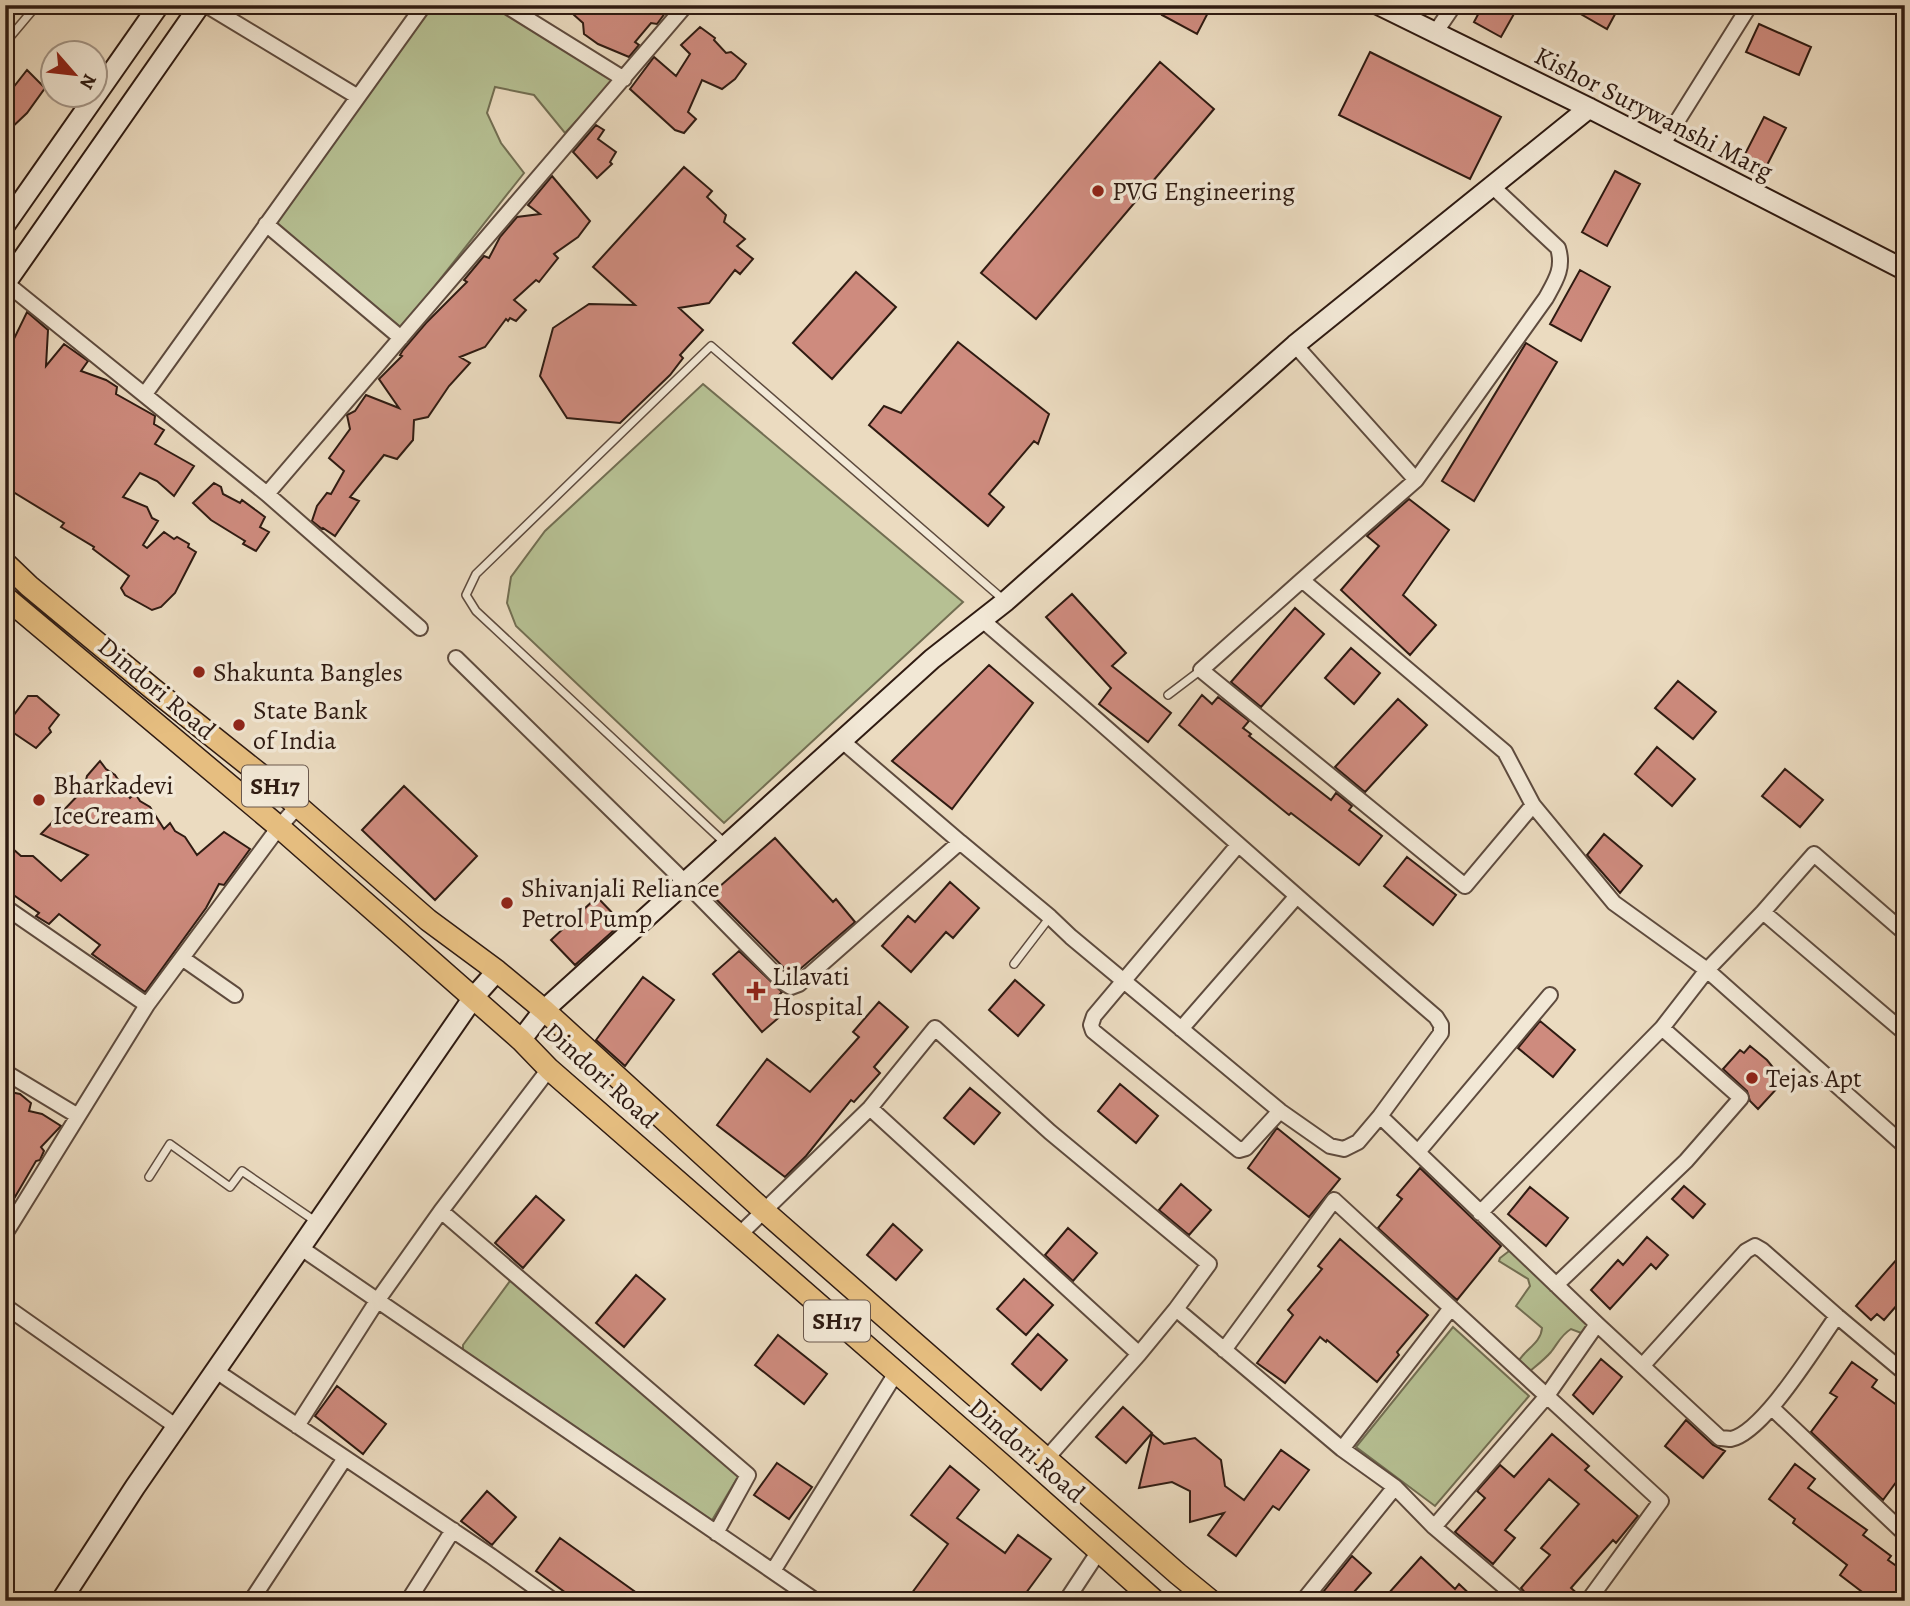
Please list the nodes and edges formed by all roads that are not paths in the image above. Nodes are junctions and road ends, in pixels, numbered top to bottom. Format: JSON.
{"nodes":[{"id":1,"x":37,"y":5,"type":"edge"},
{"id":2,"x":159,"y":5,"type":"edge"},
{"id":3,"x":200,"y":5,"type":"edge"},
{"id":4,"x":206,"y":5,"type":"edge"},
{"id":5,"x":424,"y":5,"type":"edge"},
{"id":6,"x":505,"y":5,"type":"edge"},
{"id":7,"x":686,"y":5,"type":"edge"},
{"id":8,"x":1379,"y":5,"type":"edge"},
{"id":9,"x":1454,"y":5,"type":"edge"},
{"id":10,"x":1749,"y":5,"type":"edge"},
{"id":11,"x":1435,"y":33,"type":"junction"},
{"id":12,"x":5,"y":43,"type":"edge"},
{"id":13,"x":624,"y":79,"type":"junction"},
{"id":14,"x":358,"y":97,"type":"junction"},
{"id":15,"x":1589,"y":108,"type":"junction"},
{"id":16,"x":1661,"y":147,"type":"junction"},
{"id":17,"x":1492,"y":186,"type":"junction"},
{"id":18,"x":5,"y":225,"type":"edge"},
{"id":19,"x":267,"y":225,"type":"junction"},
{"id":20,"x":1905,"y":270,"type":"edge"},
{"id":21,"x":6,"y":284,"type":"edge"},
{"id":22,"x":401,"y":338,"type":"junction"},
{"id":23,"x":1295,"y":345,"type":"junction"},
{"id":24,"x":145,"y":394,"type":"junction"},
{"id":25,"x":1416,"y":480,"type":"junction"},
{"id":26,"x":267,"y":494,"type":"junction"},
{"id":27,"x":5,"y":564,"type":"edge"},
{"id":28,"x":1302,"y":580,"type":"junction"},
{"id":29,"x":5,"y":597,"type":"edge"},
{"id":30,"x":1006,"y":601,"type":"junction"},
{"id":31,"x":981,"y":619,"type":"junction"},
{"id":32,"x":420,"y":628,"type":"dead end"},
{"id":33,"x":456,"y":658,"type":"dead end"},
{"id":34,"x":1201,"y":670,"type":"junction"},
{"id":35,"x":1168,"y":695,"type":"dead end"},
{"id":36,"x":841,"y":740,"type":"junction"},
{"id":37,"x":1533,"y":805,"type":"junction"},
{"id":38,"x":297,"y":807,"type":"junction"},
{"id":39,"x":279,"y":827,"type":"junction"},
{"id":40,"x":960,"y":842,"type":"junction"},
{"id":41,"x":726,"y":844,"type":"junction"},
{"id":42,"x":1238,"y":845,"type":"junction"},
{"id":43,"x":685,"y":882,"type":"junction"},
{"id":44,"x":1296,"y":897,"type":"junction"},
{"id":45,"x":5,"y":907,"type":"edge"},
{"id":46,"x":1763,"y":912,"type":"junction"},
{"id":47,"x":1050,"y":917,"type":"junction"},
{"id":48,"x":1905,"y":933,"type":"edge"},
{"id":49,"x":182,"y":958,"type":"junction"},
{"id":50,"x":1014,"y":964,"type":"dead end"},
{"id":51,"x":1707,"y":970,"type":"junction"},
{"id":52,"x":497,"y":971,"type":"junction"},
{"id":53,"x":1123,"y":981,"type":"junction"},
{"id":54,"x":235,"y":995,"type":"dead end"},
{"id":55,"x":1550,"y":995,"type":"dead end"},
{"id":56,"x":473,"y":998,"type":"junction"},
{"id":57,"x":148,"y":1005,"type":"junction"},
{"id":58,"x":544,"y":1010,"type":"junction"},
{"id":59,"x":1662,"y":1028,"type":"junction"},
{"id":60,"x":1181,"y":1029,"type":"junction"},
{"id":61,"x":1905,"y":1033,"type":"edge"},
{"id":62,"x":521,"y":1040,"type":"junction"},
{"id":63,"x":549,"y":1069,"type":"junction"},
{"id":64,"x":5,"y":1072,"type":"edge"},
{"id":65,"x":870,"y":1108,"type":"junction"},
{"id":66,"x":1280,"y":1111,"type":"junction"},
{"id":67,"x":78,"y":1116,"type":"junction"},
{"id":68,"x":1380,"y":1116,"type":"junction"},
{"id":69,"x":1905,"y":1146,"type":"edge"},
{"id":70,"x":1418,"y":1152,"type":"junction"},
{"id":71,"x":149,"y":1177,"type":"dead end"},
{"id":72,"x":441,"y":1210,"type":"junction"},
{"id":73,"x":763,"y":1210,"type":"junction"},
{"id":74,"x":1480,"y":1213,"type":"junction"},
{"id":75,"x":318,"y":1223,"type":"junction"},
{"id":76,"x":5,"y":1234,"type":"edge"},
{"id":77,"x":739,"y":1235,"type":"junction"},
{"id":78,"x":301,"y":1248,"type":"junction"},
{"id":79,"x":1556,"y":1285,"type":"junction"},
{"id":80,"x":377,"y":1301,"type":"junction"},
{"id":81,"x":5,"y":1306,"type":"edge"},
{"id":82,"x":1451,"y":1308,"type":"junction"},
{"id":83,"x":1176,"y":1309,"type":"junction"},
{"id":84,"x":1836,"y":1316,"type":"junction"},
{"id":85,"x":1597,"y":1324,"type":"junction"},
{"id":86,"x":1224,"y":1350,"type":"junction"},
{"id":87,"x":1139,"y":1354,"type":"junction"},
{"id":88,"x":1643,"y":1365,"type":"junction"},
{"id":89,"x":215,"y":1371,"type":"junction"},
{"id":90,"x":896,"y":1373,"type":"junction"},
{"id":91,"x":1905,"y":1373,"type":"edge"},
{"id":92,"x":1546,"y":1396,"type":"junction"},
{"id":93,"x":1772,"y":1408,"type":"junction"},
{"id":94,"x":297,"y":1426,"type":"junction"},
{"id":95,"x":177,"y":1427,"type":"junction"},
{"id":96,"x":1342,"y":1449,"type":"junction"},
{"id":97,"x":345,"y":1458,"type":"junction"},
{"id":98,"x":1046,"y":1459,"type":"junction"},
{"id":99,"x":1395,"y":1487,"type":"junction"},
{"id":100,"x":1434,"y":1527,"type":"junction"},
{"id":101,"x":453,"y":1530,"type":"junction"},
{"id":102,"x":716,"y":1532,"type":"junction"},
{"id":103,"x":1905,"y":1534,"type":"edge"},
{"id":104,"x":1099,"y":1551,"type":"junction"},
{"id":105,"x":773,"y":1571,"type":"junction"},
{"id":106,"x":5,"y":1597,"type":"edge"},
{"id":107,"x":10,"y":1601,"type":"edge"},
{"id":108,"x":61,"y":1601,"type":"edge"},
{"id":109,"x":251,"y":1601,"type":"edge"},
{"id":110,"x":408,"y":1601,"type":"edge"},
{"id":111,"x":554,"y":1601,"type":"edge"},
{"id":112,"x":816,"y":1601,"type":"edge"},
{"id":113,"x":1066,"y":1601,"type":"edge"},
{"id":114,"x":1155,"y":1601,"type":"edge"},
{"id":115,"x":1211,"y":1601,"type":"edge"},
{"id":116,"x":1303,"y":1601,"type":"edge"},
{"id":117,"x":1521,"y":1601,"type":"edge"},
{"id":118,"x":1588,"y":1601,"type":"edge"}],
"edges":[{"from":1,"to":12,"type":"lane"},
{"from":2,"to":18,"type":"street"},
{"from":3,"to":21,"type":"street"},
{"from":4,"to":14,"type":"street"},
{"from":5,"to":14,"type":"street"},
{"from":6,"to":13,"type":"street"},
{"from":7,"to":13,"type":"street"},
{"from":8,"to":11,"type":"street","name":"Kishor Surywanshi Marg"},
{"from":9,"to":11,"type":"street"},
{"from":10,"to":16,"type":"street"},
{"from":11,"to":15,"type":"street","name":"Kishor Surywanshi Marg"},
{"from":13,"to":22,"type":"street"},
{"from":14,"to":19,"type":"street"},
{"from":15,"to":16,"type":"street","name":"Kishor Surywanshi Marg"},
{"from":15,"to":17,"type":"street"},
{"from":16,"to":20,"type":"street","name":"Kishor Surywanshi Marg"},
{"from":17,"to":23,"type":"street"},
{"from":17,"to":25,"type":"street"},
{"from":19,"to":22,"type":"street"},
{"from":19,"to":24,"type":"street"},
{"from":21,"to":24,"type":"street"},
{"from":22,"to":26,"type":"street"},
{"from":23,"to":25,"type":"street"},
{"from":23,"to":30,"type":"street"},
{"from":24,"to":26,"type":"street"},
{"from":25,"to":28,"type":"street"},
{"from":26,"to":32,"type":"street"},
{"from":27,"to":38,"type":"main road","name":"Dindori Road","number":"SH17"},
{"from":28,"to":34,"type":"street"},
{"from":28,"to":37,"type":"street"},
{"from":29,"to":39,"type":"main road","name":"Dindori Road","number":"SH17"},
{"from":30,"to":31,"type":"street"},
{"from":30,"to":41,"type":"lane"},
{"from":31,"to":36,"type":"street"},
{"from":31,"to":42,"type":"street"},
{"from":33,"to":43,"type":"street"},
{"from":34,"to":35,"type":"lane"},
{"from":34,"to":37,"type":"street"},
{"from":36,"to":40,"type":"street"},
{"from":36,"to":41,"type":"street"},
{"from":37,"to":51,"type":"street"},
{"from":38,"to":39,"type":"street"},
{"from":38,"to":52,"type":"main road","name":"Dindori Road","number":"SH17"},
{"from":39,"to":49,"type":"street"},
{"from":39,"to":56,"type":"main road","name":"Dindori Road","number":"SH17"},
{"from":40,"to":43,"type":"street"},
{"from":40,"to":47,"type":"street"},
{"from":41,"to":43,"type":"street"},
{"from":42,"to":44,"type":"street"},
{"from":42,"to":53,"type":"street"},
{"from":43,"to":58,"type":"street"},
{"from":44,"to":60,"type":"street"},
{"from":44,"to":68,"type":"street"},
{"from":45,"to":57,"type":"street"},
{"from":46,"to":48,"type":"street"},
{"from":46,"to":51,"type":"street"},
{"from":46,"to":61,"type":"street"},
{"from":47,"to":50,"type":"lane"},
{"from":47,"to":53,"type":"street"},
{"from":49,"to":54,"type":"street"},
{"from":49,"to":57,"type":"street"},
{"from":51,"to":59,"type":"street"},
{"from":51,"to":69,"type":"street"},
{"from":52,"to":56,"type":"street"},
{"from":52,"to":58,"type":"main road","name":"Dindori Road","number":"SH17"},
{"from":53,"to":60,"type":"street"},
{"from":53,"to":66,"type":"street"},
{"from":55,"to":70,"type":"street"},
{"from":56,"to":62,"type":"main road","name":"Dindori Road","number":"SH17"},
{"from":56,"to":75,"type":"street"},
{"from":57,"to":67,"type":"street"},
{"from":58,"to":62,"type":"street"},
{"from":58,"to":73,"type":"main road","name":"Dindori Road"},
{"from":59,"to":74,"type":"street"},
{"from":59,"to":79,"type":"street"},
{"from":60,"to":66,"type":"street"},
{"from":62,"to":63,"type":"main road","name":"Dindori Road","number":"SH17"},
{"from":63,"to":72,"type":"street"},
{"from":63,"to":77,"type":"main road","name":"Dindori Road","number":"SH17"},
{"from":64,"to":67,"type":"street"},
{"from":65,"to":73,"type":"street"},
{"from":65,"to":83,"type":"street"},
{"from":65,"to":87,"type":"street"},
{"from":66,"to":68,"type":"street"},
{"from":67,"to":76,"type":"street"},
{"from":68,"to":70,"type":"street"},
{"from":70,"to":74,"type":"street"},
{"from":71,"to":75,"type":"lane"},
{"from":72,"to":80,"type":"street"},
{"from":72,"to":102,"type":"street"},
{"from":73,"to":77,"type":"street"},
{"from":73,"to":98,"type":"main road","name":"Dindori Road"},
{"from":74,"to":79,"type":"street"},
{"from":75,"to":78,"type":"street"},
{"from":77,"to":90,"type":"main road","name":"Dindori Road","number":"SH17"},
{"from":78,"to":80,"type":"street"},
{"from":78,"to":89,"type":"street"},
{"from":79,"to":85,"type":"street"},
{"from":80,"to":94,"type":"street"},
{"from":80,"to":102,"type":"street"},
{"from":81,"to":95,"type":"street"},
{"from":82,"to":86,"type":"street"},
{"from":82,"to":92,"type":"street"},
{"from":82,"to":96,"type":"street"},
{"from":83,"to":86,"type":"street"},
{"from":83,"to":87,"type":"street"},
{"from":84,"to":88,"type":"street"},
{"from":84,"to":91,"type":"street"},
{"from":84,"to":93,"type":"street"},
{"from":85,"to":88,"type":"street"},
{"from":85,"to":92,"type":"street"},
{"from":86,"to":96,"type":"street"},
{"from":87,"to":98,"type":"street"},
{"from":88,"to":93,"type":"street"},
{"from":89,"to":94,"type":"street"},
{"from":89,"to":95,"type":"street"},
{"from":90,"to":104,"type":"main road","name":"Dindori Road","number":"SH17"},
{"from":90,"to":105,"type":"street"},
{"from":92,"to":100,"type":"street"},
{"from":92,"to":118,"type":"street"},
{"from":93,"to":103,"type":"street"},
{"from":94,"to":97,"type":"street"},
{"from":95,"to":108,"type":"street"},
{"from":96,"to":99,"type":"street"},
{"from":97,"to":101,"type":"street"},
{"from":97,"to":109,"type":"street"},
{"from":98,"to":115,"type":"main road","name":"Dindori Road"},
{"from":99,"to":100,"type":"street"},
{"from":99,"to":116,"type":"street"},
{"from":100,"to":117,"type":"street"},
{"from":101,"to":110,"type":"street"},
{"from":101,"to":111,"type":"street"},
{"from":102,"to":105,"type":"street"},
{"from":104,"to":113,"type":"street"},
{"from":104,"to":114,"type":"main road","name":"Dindori Road","number":"SH17"},
{"from":105,"to":112,"type":"street"},
{"from":106,"to":107,"type":"street"}]}
